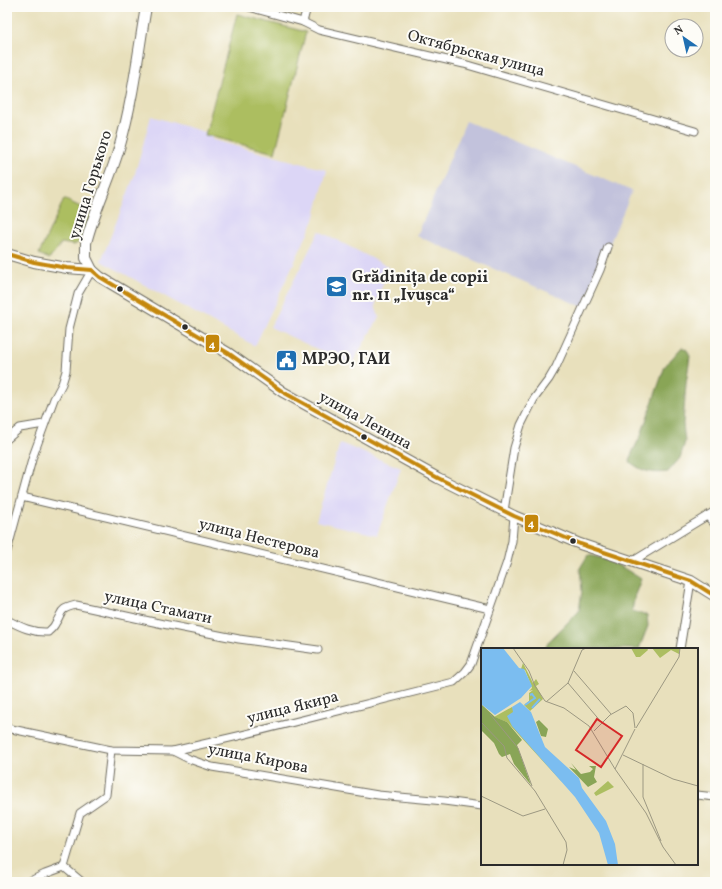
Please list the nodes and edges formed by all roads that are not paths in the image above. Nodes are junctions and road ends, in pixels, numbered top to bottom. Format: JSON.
{"nodes":[{"id":1,"x":146,"y":7,"type":"edge"},
{"id":2,"x":249,"y":7,"type":"edge"},
{"id":3,"x":307,"y":7,"type":"edge"},
{"id":4,"x":303,"y":22,"type":"junction"},
{"id":5,"x":695,"y":131,"type":"dead end"},
{"id":6,"x":608,"y":247,"type":"dead end"},
{"id":7,"x":7,"y":254,"type":"edge"},
{"id":8,"x":92,"y":270,"type":"junction"},
{"id":9,"x":44,"y":424,"type":"junction"},
{"id":10,"x":7,"y":439,"type":"edge"},
{"id":11,"x":22,"y":497,"type":"junction"},
{"id":12,"x":715,"y":510,"type":"edge"},
{"id":13,"x":504,"y":511,"type":"junction"},
{"id":14,"x":514,"y":516,"type":"junction"},
{"id":15,"x":707,"y":516,"type":"junction"},
{"id":16,"x":715,"y":524,"type":"edge"},
{"id":17,"x":7,"y":551,"type":"edge"},
{"id":18,"x":633,"y":561,"type":"junction"},
{"id":19,"x":691,"y":581,"type":"junction"},
{"id":20,"x":715,"y":596,"type":"edge"},
{"id":21,"x":490,"y":609,"type":"junction"},
{"id":22,"x":7,"y":620,"type":"edge"},
{"id":23,"x":680,"y":648,"type":"edge"},
{"id":24,"x":318,"y":650,"type":"dead end"},
{"id":25,"x":7,"y":728,"type":"edge"},
{"id":26,"x":111,"y":750,"type":"junction"},
{"id":27,"x":173,"y":751,"type":"junction"},
{"id":28,"x":698,"y":796,"type":"edge"},
{"id":29,"x":715,"y":797,"type":"edge"},
{"id":30,"x":481,"y":806,"type":"edge"},
{"id":31,"x":64,"y":867,"type":"junction"},
{"id":32,"x":28,"y":882,"type":"edge"},
{"id":33,"x":82,"y":882,"type":"edge"}],
"edges":[{"from":1,"to":8,"type":"street","name":"улица Горького"},
{"from":2,"to":4,"type":"street","name":"Октябрьская улица"},
{"from":3,"to":4,"type":"street"},
{"from":4,"to":5,"type":"street","name":"Октябрьская улица"},
{"from":6,"to":13,"type":"street"},
{"from":7,"to":8,"type":"street"},
{"from":8,"to":9,"type":"street"},
{"from":8,"to":13,"type":"street","name":"улица Ленина"},
{"from":9,"to":10,"type":"street"},
{"from":9,"to":11,"type":"street"},
{"from":11,"to":17,"type":"street"},
{"from":11,"to":21,"type":"street","name":"улица Нестерова"},
{"from":12,"to":15,"type":"street"},
{"from":13,"to":14,"type":"street","name":"улица Ленина"},
{"from":14,"to":18,"type":"street","name":"улица Ленина"},
{"from":14,"to":21,"type":"street","name":"улица Якира"},
{"from":15,"to":16,"type":"street"},
{"from":15,"to":18,"type":"street"},
{"from":18,"to":19,"type":"street","name":"улица Ленина"},
{"from":19,"to":20,"type":"street","name":"улица Ленина"},
{"from":19,"to":23,"type":"street"},
{"from":21,"to":27,"type":"street","name":"улица Якира"},
{"from":22,"to":24,"type":"street","name":"улица Стамати"},
{"from":25,"to":26,"type":"street","name":"улица Кирова"},
{"from":26,"to":27,"type":"street","name":"улица Кирова"},
{"from":26,"to":31,"type":"street"},
{"from":27,"to":30,"type":"street","name":"улица Кирова"},
{"from":28,"to":29,"type":"street"},
{"from":31,"to":32,"type":"street"},
{"from":31,"to":33,"type":"street"}]}
